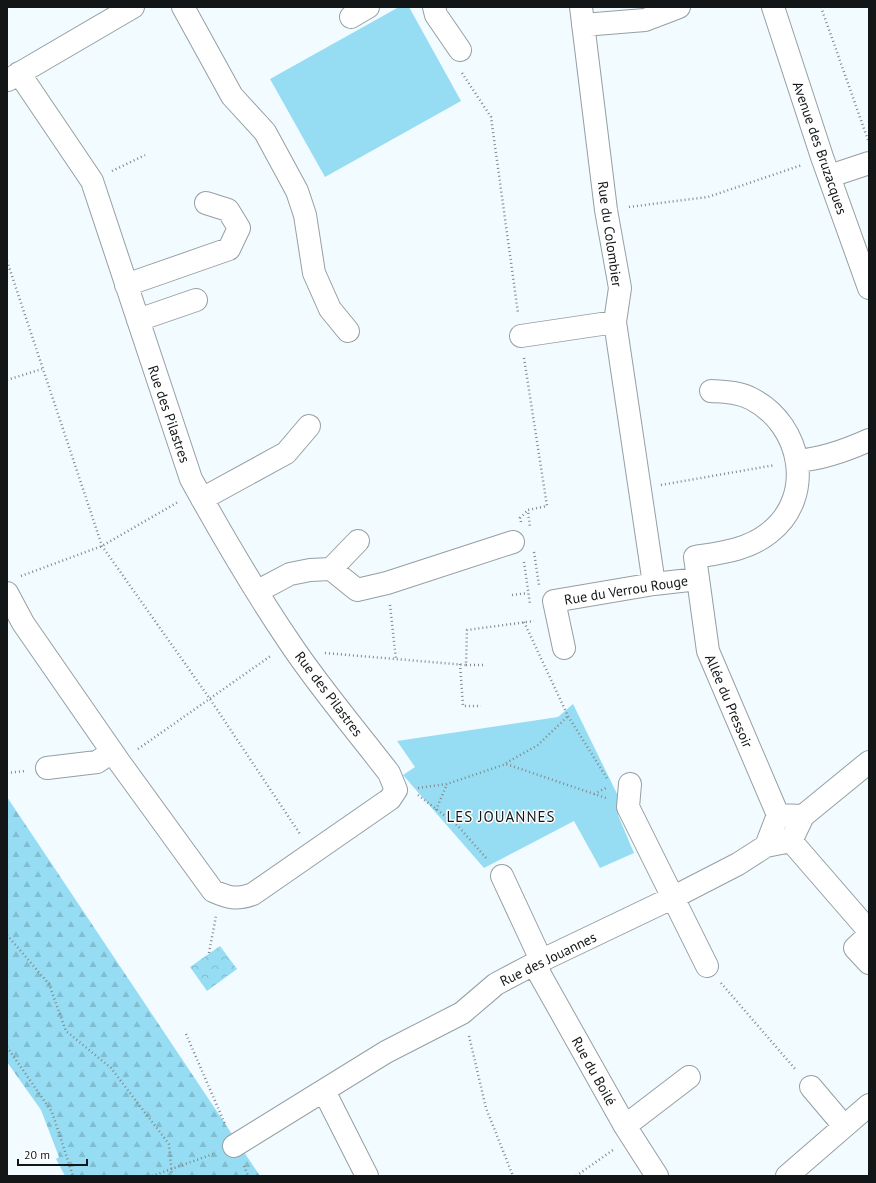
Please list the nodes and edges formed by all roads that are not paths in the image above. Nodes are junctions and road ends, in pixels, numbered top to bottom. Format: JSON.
{"nodes":[{"id":1,"x":133,"y":7,"type":"edge"},
{"id":2,"x":183,"y":7,"type":"edge"},
{"id":3,"x":434,"y":7,"type":"edge"},
{"id":4,"x":679,"y":7,"type":"edge"},
{"id":5,"x":773,"y":7,"type":"edge"},
{"id":6,"x":582,"y":16,"type":"edge"},
{"id":7,"x":460,"y":50,"type":"dead end"},
{"id":8,"x":13,"y":77,"type":"edge"},
{"id":9,"x":869,"y":163,"type":"edge"},
{"id":10,"x":826,"y":167,"type":"junction"},
{"id":11,"x":206,"y":203,"type":"dead end"},
{"id":12,"x":126,"y":285,"type":"junction"},
{"id":13,"x":869,"y":288,"type":"edge"},
{"id":14,"x":196,"y":300,"type":"dead end"},
{"id":15,"x":138,"y":320,"type":"junction"},
{"id":16,"x":615,"y":322,"type":"junction"},
{"id":17,"x":348,"y":331,"type":"dead end"},
{"id":18,"x":521,"y":336,"type":"dead end"},
{"id":19,"x":711,"y":391,"type":"dead end"},
{"id":20,"x":309,"y":426,"type":"dead end"},
{"id":21,"x":869,"y":440,"type":"edge"},
{"id":22,"x":797,"y":461,"type":"junction"},
{"id":23,"x":200,"y":495,"type":"junction"},
{"id":24,"x":358,"y":541,"type":"dead end"},
{"id":25,"x":513,"y":542,"type":"dead end"},
{"id":26,"x":695,"y":557,"type":"joint"},
{"id":27,"x":331,"y":569,"type":"junction"},
{"id":28,"x":698,"y":579,"type":"junction"},
{"id":29,"x":654,"y":584,"type":"junction"},
{"id":30,"x":10,"y":586,"type":"edge"},
{"id":31,"x":258,"y":591,"type":"junction"},
{"id":32,"x":564,"y":648,"type":"dead end"},
{"id":33,"x":116,"y":758,"type":"junction"},
{"id":34,"x":869,"y":762,"type":"edge"},
{"id":35,"x":47,"y":768,"type":"dead end"},
{"id":36,"x":630,"y":784,"type":"dead end"},
{"id":37,"x":778,"y":815,"type":"junction"},
{"id":38,"x":803,"y":816,"type":"junction"},
{"id":39,"x":766,"y":846,"type":"junction"},
{"id":40,"x":797,"y":847,"type":"junction"},
{"id":41,"x":502,"y":876,"type":"road end"},
{"id":42,"x":672,"y":898,"type":"junction"},
{"id":43,"x":869,"y":931,"type":"edge"},
{"id":44,"x":869,"y":935,"type":"edge"},
{"id":45,"x":538,"y":963,"type":"junction"},
{"id":46,"x":869,"y":963,"type":"edge"},
{"id":47,"x":707,"y":966,"type":"road end"},
{"id":48,"x":689,"y":1078,"type":"dead end"},
{"id":49,"x":811,"y":1087,"type":"road end"},
{"id":50,"x":324,"y":1092,"type":"junction"},
{"id":51,"x":869,"y":1105,"type":"edge"},
{"id":52,"x":844,"y":1126,"type":"junction"},
{"id":53,"x":628,"y":1132,"type":"junction"},
{"id":54,"x":234,"y":1146,"type":"road end"},
{"id":55,"x":367,"y":1176,"type":"edge"},
{"id":56,"x":657,"y":1176,"type":"edge"},
{"id":57,"x":787,"y":1176,"type":"edge"}],
"edges":[{"from":1,"to":8,"type":"street"},
{"from":2,"to":17,"type":"street"},
{"from":3,"to":7,"type":"street"},
{"from":4,"to":6,"type":"street","name":"Rue du Colombier"},
{"from":5,"to":10,"type":"street","name":"Avenue des Bruzacques"},
{"from":6,"to":16,"type":"street","name":"Rue du Colombier"},
{"from":8,"to":12,"type":"street","name":"Rue des Pilastres"},
{"from":9,"to":10,"type":"street"},
{"from":10,"to":13,"type":"street","name":"Avenue des Bruzacques"},
{"from":11,"to":12,"type":"street"},
{"from":12,"to":15,"type":"street","name":"Rue des Pilastres"},
{"from":14,"to":15,"type":"street"},
{"from":15,"to":23,"type":"street","name":"Rue des Pilastres"},
{"from":16,"to":18,"type":"street"},
{"from":16,"to":29,"type":"street","name":"Rue du Colombier"},
{"from":19,"to":22,"type":"street","name":"Rue du Verrou Rouge"},
{"from":20,"to":23,"type":"street"},
{"from":21,"to":22,"type":"street"},
{"from":22,"to":26,"type":"street","name":"Rue du Verrou Rouge"},
{"from":23,"to":31,"type":"street","name":"Rue des Pilastres"},
{"from":24,"to":27,"type":"street"},
{"from":25,"to":27,"type":"street"},
{"from":26,"to":28,"type":"street","name":"Allée du Pressoir"},
{"from":27,"to":31,"type":"street"},
{"from":28,"to":29,"type":"street","name":"Rue du Verrou Rouge"},
{"from":28,"to":37,"type":"street","name":"Allée du Pressoir"},
{"from":29,"to":32,"type":"street","name":"Rue du Verrou Rouge"},
{"from":30,"to":33,"type":"street"},
{"from":31,"to":33,"type":"street","name":"Rue des Pilastres"},
{"from":33,"to":35,"type":"street"},
{"from":34,"to":38,"type":"street"},
{"from":36,"to":42,"type":"street"},
{"from":37,"to":38,"type":"street"},
{"from":37,"to":39,"type":"street"},
{"from":38,"to":40,"type":"street"},
{"from":39,"to":40,"type":"street","name":"Rue des Jouannes"},
{"from":39,"to":42,"type":"street","name":"Rue des Jouannes"},
{"from":40,"to":43,"type":"street"},
{"from":41,"to":45,"type":"street","name":"Rue du Boilé"},
{"from":42,"to":45,"type":"street","name":"Rue des Jouannes"},
{"from":42,"to":47,"type":"street"},
{"from":44,"to":46,"type":"street"},
{"from":45,"to":50,"type":"street","name":"Rue des Jouannes"},
{"from":45,"to":53,"type":"street","name":"Rue du Boilé"},
{"from":48,"to":53,"type":"street"},
{"from":49,"to":52,"type":"street"},
{"from":50,"to":54,"type":"street","name":"Rue des Jouannes"},
{"from":50,"to":55,"type":"street"},
{"from":51,"to":52,"type":"street"},
{"from":52,"to":57,"type":"street"},
{"from":53,"to":56,"type":"street","name":"Rue du Boilé"}]}
